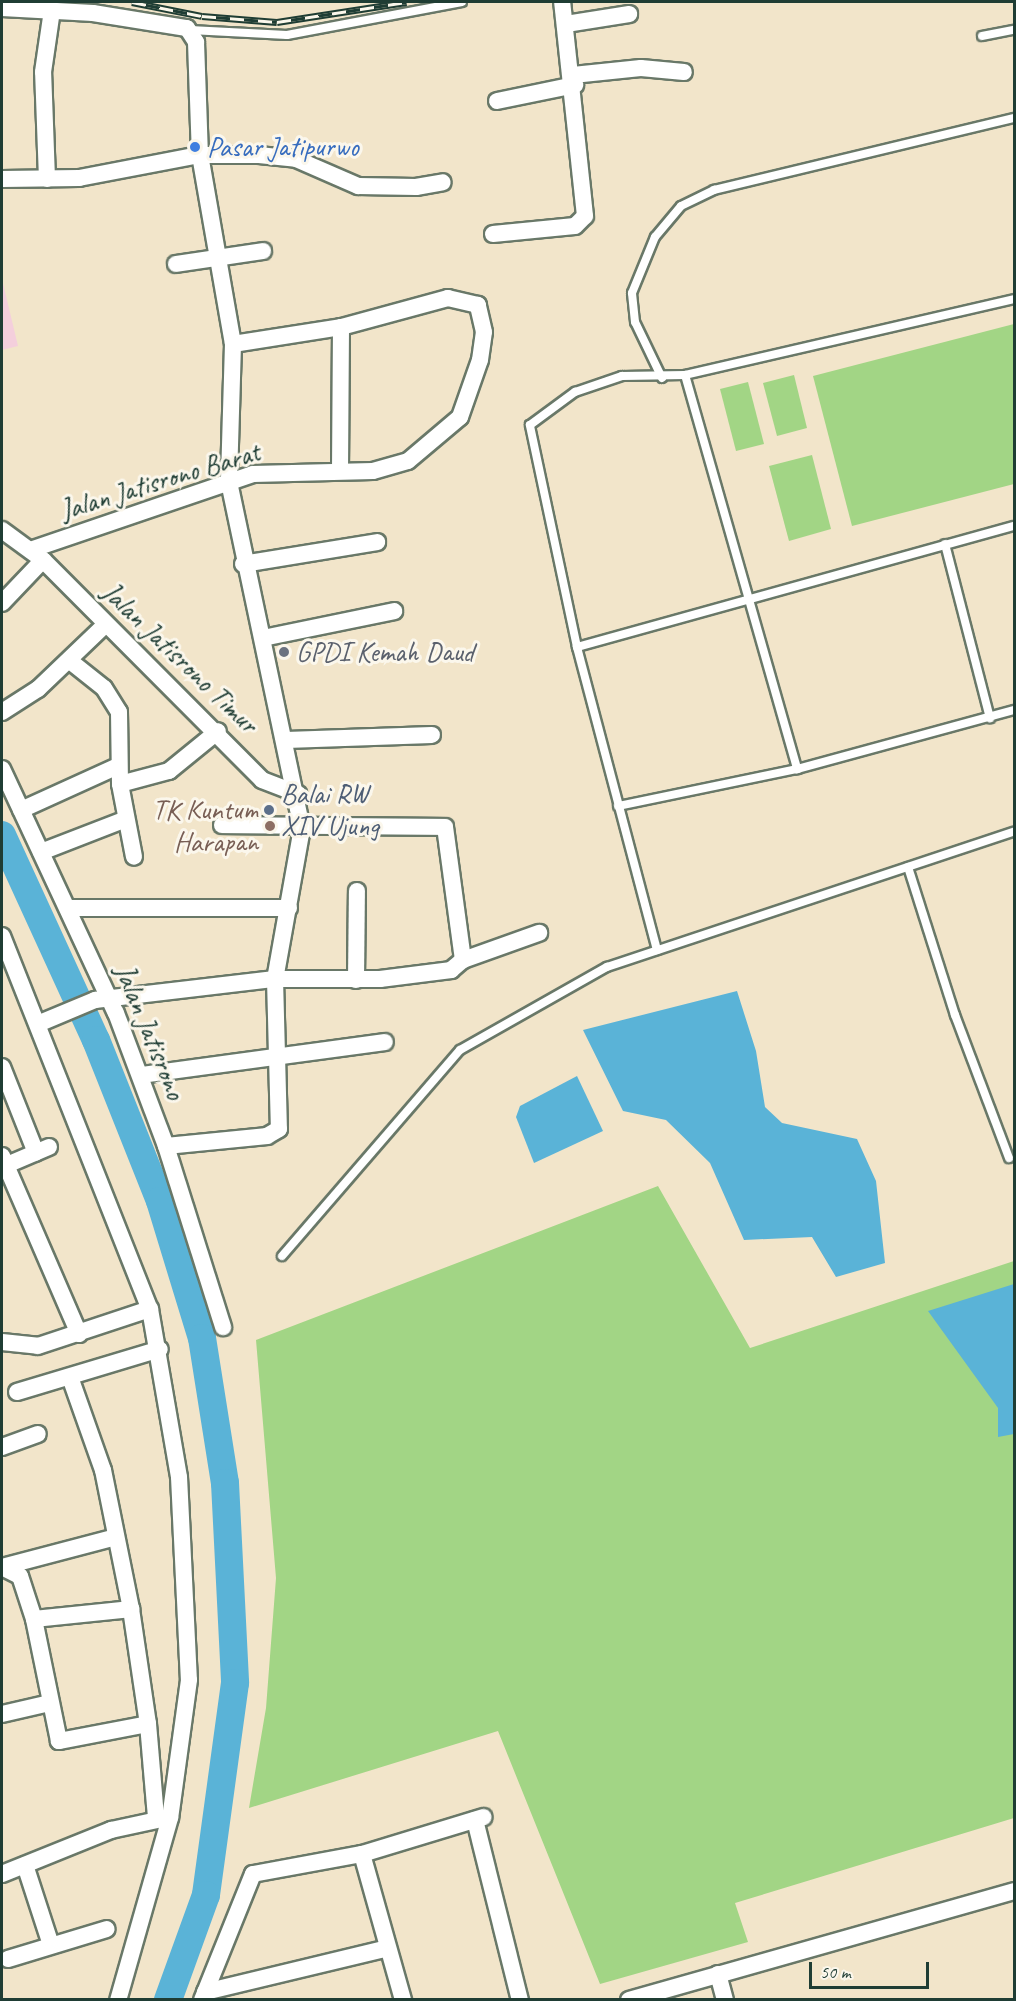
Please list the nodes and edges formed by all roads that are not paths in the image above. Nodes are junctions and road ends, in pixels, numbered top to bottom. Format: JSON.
{"nodes":[{"id":1,"x":462,"y":2,"type":"edge"},
{"id":2,"x":562,"y":2,"type":"edge"},
{"id":3,"x":2,"y":8,"type":"edge"},
{"id":4,"x":52,"y":10,"type":"junction"},
{"id":5,"x":629,"y":14,"type":"dead end"},
{"id":6,"x":566,"y":24,"type":"junction"},
{"id":7,"x":190,"y":30,"type":"junction"},
{"id":8,"x":1014,"y":30,"type":"edge"},
{"id":9,"x":982,"y":36,"type":"dead end"},
{"id":10,"x":684,"y":72,"type":"dead end"},
{"id":11,"x":574,"y":80,"type":"junction"},
{"id":12,"x":497,"y":101,"type":"dead end"},
{"id":13,"x":1014,"y":118,"type":"edge"},
{"id":14,"x":200,"y":155,"type":"junction"},
{"id":15,"x":2,"y":179,"type":"edge"},
{"id":16,"x":47,"y":179,"type":"junction"},
{"id":17,"x":443,"y":182,"type":"dead end"},
{"id":18,"x":494,"y":234,"type":"dead end"},
{"id":19,"x":263,"y":251,"type":"dead end"},
{"id":20,"x":216,"y":255,"type":"junction"},
{"id":21,"x":176,"y":264,"type":"dead end"},
{"id":22,"x":1014,"y":299,"type":"edge"},
{"id":23,"x":341,"y":327,"type":"junction"},
{"id":24,"x":233,"y":344,"type":"junction"},
{"id":25,"x":685,"y":375,"type":"junction"},
{"id":26,"x":662,"y":378,"type":"junction"},
{"id":27,"x":340,"y":470,"type":"junction"},
{"id":28,"x":228,"y":482,"type":"junction"},
{"id":29,"x":1014,"y":526,"type":"edge"},
{"id":30,"x":2,"y":530,"type":"edge"},
{"id":31,"x":377,"y":542,"type":"dead end"},
{"id":32,"x":945,"y":544,"type":"junction"},
{"id":33,"x":37,"y":555,"type":"junction"},
{"id":34,"x":243,"y":564,"type":"junction"},
{"id":35,"x":745,"y":597,"type":"junction"},
{"id":36,"x":2,"y":603,"type":"edge"},
{"id":37,"x":394,"y":610,"type":"dead end"},
{"id":38,"x":106,"y":624,"type":"junction"},
{"id":39,"x":263,"y":638,"type":"junction"},
{"id":40,"x":577,"y":647,"type":"junction"},
{"id":41,"x":70,"y":661,"type":"junction"},
{"id":42,"x":1014,"y":710,"type":"edge"},
{"id":43,"x":2,"y":712,"type":"edge"},
{"id":44,"x":990,"y":718,"type":"junction"},
{"id":45,"x":218,"y":731,"type":"junction"},
{"id":46,"x":432,"y":735,"type":"dead end"},
{"id":47,"x":286,"y":740,"type":"junction"},
{"id":48,"x":116,"y":767,"type":"junction"},
{"id":49,"x":2,"y":769,"type":"edge"},
{"id":50,"x":797,"y":769,"type":"junction"},
{"id":51,"x":120,"y":784,"type":"junction"},
{"id":52,"x":297,"y":794,"type":"junction"},
{"id":53,"x":618,"y":806,"type":"junction"},
{"id":54,"x":21,"y":810,"type":"junction"},
{"id":55,"x":126,"y":819,"type":"junction"},
{"id":56,"x":222,"y":825,"type":"dead end"},
{"id":57,"x":302,"y":828,"type":"junction"},
{"id":58,"x":1014,"y":832,"type":"edge"},
{"id":59,"x":40,"y":852,"type":"junction"},
{"id":60,"x":134,"y":856,"type":"dead end"},
{"id":61,"x":908,"y":867,"type":"junction"},
{"id":62,"x":357,"y":891,"type":"dead end"},
{"id":63,"x":68,"y":908,"type":"junction"},
{"id":64,"x":289,"y":908,"type":"junction"},
{"id":65,"x":539,"y":933,"type":"dead end"},
{"id":66,"x":2,"y":936,"type":"edge"},
{"id":67,"x":657,"y":950,"type":"junction"},
{"id":68,"x":461,"y":963,"type":"junction"},
{"id":69,"x":275,"y":979,"type":"junction"},
{"id":70,"x":356,"y":980,"type":"junction"},
{"id":71,"x":102,"y":999,"type":"junction"},
{"id":72,"x":46,"y":1020,"type":"junction"},
{"id":73,"x":385,"y":1042,"type":"dead end"},
{"id":74,"x":274,"y":1057,"type":"junction"},
{"id":75,"x":2,"y":1067,"type":"edge"},
{"id":76,"x":141,"y":1075,"type":"junction"},
{"id":77,"x":166,"y":1146,"type":"junction"},
{"id":78,"x":1010,"y":1158,"type":"dead end"},
{"id":79,"x":3,"y":1163,"type":"edge"},
{"id":80,"x":282,"y":1256,"type":"dead end"},
{"id":81,"x":150,"y":1310,"type":"junction"},
{"id":82,"x":223,"y":1327,"type":"dead end"},
{"id":83,"x":79,"y":1334,"type":"junction"},
{"id":84,"x":2,"y":1342,"type":"edge"},
{"id":85,"x":160,"y":1349,"type":"junction"},
{"id":86,"x":70,"y":1377,"type":"junction"},
{"id":87,"x":17,"y":1392,"type":"dead end"},
{"id":88,"x":38,"y":1434,"type":"dead end"},
{"id":89,"x":2,"y":1447,"type":"edge"},
{"id":90,"x":116,"y":1537,"type":"junction"},
{"id":91,"x":2,"y":1567,"type":"edge"},
{"id":92,"x":131,"y":1609,"type":"junction"},
{"id":93,"x":34,"y":1619,"type":"junction"},
{"id":94,"x":50,"y":1703,"type":"junction"},
{"id":95,"x":2,"y":1714,"type":"edge"},
{"id":96,"x":148,"y":1724,"type":"junction"},
{"id":97,"x":163,"y":1817,"type":"junction"},
{"id":98,"x":362,"y":1854,"type":"junction"},
{"id":99,"x":25,"y":1865,"type":"junction"},
{"id":100,"x":2,"y":1874,"type":"edge"},
{"id":101,"x":1014,"y":1891,"type":"edge"},
{"id":102,"x":107,"y":1929,"type":"dead end"},
{"id":103,"x":51,"y":1945,"type":"junction"},
{"id":104,"x":388,"y":1948,"type":"junction"},
{"id":105,"x":8,"y":1959,"type":"dead end"},
{"id":106,"x":718,"y":1974,"type":"junction"},
{"id":107,"x":204,"y":1996,"type":"edge"},
{"id":108,"x":118,"y":2000,"type":"edge"},
{"id":109,"x":403,"y":2000,"type":"edge"},
{"id":110,"x":520,"y":2000,"type":"edge"},
{"id":111,"x":629,"y":2000,"type":"edge"},
{"id":112,"x":725,"y":2000,"type":"edge"}],
"edges":[{"from":1,"to":7,"type":"lane"},
{"from":2,"to":6,"type":"street"},
{"from":3,"to":4,"type":"street"},
{"from":4,"to":7,"type":"street"},
{"from":4,"to":16,"type":"street"},
{"from":5,"to":6,"type":"street"},
{"from":6,"to":11,"type":"street"},
{"from":7,"to":14,"type":"street"},
{"from":8,"to":9,"type":"lane"},
{"from":10,"to":11,"type":"street"},
{"from":11,"to":12,"type":"street"},
{"from":11,"to":18,"type":"street"},
{"from":13,"to":26,"type":"lane"},
{"from":14,"to":16,"type":"street"},
{"from":14,"to":17,"type":"street"},
{"from":14,"to":20,"type":"street"},
{"from":15,"to":16,"type":"street"},
{"from":19,"to":20,"type":"street"},
{"from":20,"to":21,"type":"street"},
{"from":20,"to":24,"type":"street"},
{"from":22,"to":25,"type":"lane"},
{"from":23,"to":24,"type":"street"},
{"from":23,"to":27,"type":"street"},
{"from":23,"to":27,"type":"street","name":"Jalan Jatisrono Barat"},
{"from":24,"to":28,"type":"street"},
{"from":25,"to":26,"type":"lane"},
{"from":25,"to":35,"type":"lane"},
{"from":26,"to":40,"type":"lane"},
{"from":27,"to":28,"type":"street","name":"Jalan Jatisrono Barat"},
{"from":28,"to":33,"type":"street","name":"Jalan Jatisrono Barat"},
{"from":28,"to":34,"type":"street"},
{"from":29,"to":32,"type":"lane"},
{"from":30,"to":33,"type":"street"},
{"from":31,"to":34,"type":"street"},
{"from":32,"to":35,"type":"lane"},
{"from":32,"to":44,"type":"lane"},
{"from":33,"to":36,"type":"street"},
{"from":33,"to":38,"type":"street","name":"Jalan Jatisrono Timur"},
{"from":34,"to":39,"type":"street"},
{"from":35,"to":40,"type":"lane"},
{"from":35,"to":50,"type":"lane"},
{"from":37,"to":39,"type":"street"},
{"from":38,"to":41,"type":"street"},
{"from":38,"to":45,"type":"street","name":"Jalan Jatisrono Timur"},
{"from":39,"to":47,"type":"street"},
{"from":40,"to":53,"type":"lane"},
{"from":41,"to":43,"type":"street"},
{"from":41,"to":48,"type":"street"},
{"from":42,"to":44,"type":"lane"},
{"from":44,"to":50,"type":"lane"},
{"from":45,"to":51,"type":"street"},
{"from":45,"to":52,"type":"street","name":"Jalan Jatisrono Timur"},
{"from":46,"to":47,"type":"street"},
{"from":47,"to":52,"type":"street"},
{"from":48,"to":51,"type":"street"},
{"from":48,"to":54,"type":"street"},
{"from":49,"to":54,"type":"street","name":"Jalan Jatisrono"},
{"from":50,"to":53,"type":"lane"},
{"from":51,"to":55,"type":"street"},
{"from":52,"to":57,"type":"street"},
{"from":53,"to":67,"type":"lane"},
{"from":54,"to":59,"type":"street","name":"Jalan Jatisrono"},
{"from":55,"to":59,"type":"street"},
{"from":55,"to":60,"type":"street"},
{"from":56,"to":57,"type":"street"},
{"from":57,"to":64,"type":"street"},
{"from":57,"to":68,"type":"street"},
{"from":58,"to":61,"type":"lane"},
{"from":59,"to":63,"type":"street","name":"Jalan Jatisrono"},
{"from":61,"to":67,"type":"lane"},
{"from":61,"to":78,"type":"lane"},
{"from":62,"to":70,"type":"street"},
{"from":63,"to":64,"type":"street"},
{"from":63,"to":71,"type":"street","name":"Jalan Jatisrono"},
{"from":64,"to":69,"type":"street"},
{"from":65,"to":68,"type":"street"},
{"from":66,"to":72,"type":"street"},
{"from":67,"to":80,"type":"lane"},
{"from":68,"to":70,"type":"street"},
{"from":69,"to":70,"type":"street"},
{"from":69,"to":71,"type":"street"},
{"from":69,"to":74,"type":"street"},
{"from":71,"to":72,"type":"street"},
{"from":71,"to":76,"type":"street","name":"Jalan Jatisrono"},
{"from":72,"to":81,"type":"street"},
{"from":73,"to":74,"type":"street"},
{"from":74,"to":76,"type":"street"},
{"from":74,"to":77,"type":"street"},
{"from":75,"to":79,"type":"street"},
{"from":76,"to":77,"type":"street","name":"Jalan Jatisrono"},
{"from":77,"to":82,"type":"street","name":"Jalan Jatisrono"},
{"from":79,"to":83,"type":"street"},
{"from":81,"to":83,"type":"street"},
{"from":81,"to":85,"type":"street"},
{"from":83,"to":84,"type":"street"},
{"from":85,"to":86,"type":"street"},
{"from":85,"to":97,"type":"street"},
{"from":86,"to":87,"type":"street"},
{"from":86,"to":90,"type":"street"},
{"from":88,"to":89,"type":"street"},
{"from":90,"to":91,"type":"street"},
{"from":90,"to":92,"type":"street"},
{"from":91,"to":93,"type":"street"},
{"from":92,"to":93,"type":"street"},
{"from":92,"to":96,"type":"street"},
{"from":93,"to":94,"type":"street"},
{"from":94,"to":95,"type":"street"},
{"from":94,"to":96,"type":"street"},
{"from":96,"to":97,"type":"street"},
{"from":97,"to":99,"type":"street"},
{"from":97,"to":108,"type":"street"},
{"from":98,"to":104,"type":"street"},
{"from":98,"to":107,"type":"street"},
{"from":98,"to":110,"type":"street"},
{"from":99,"to":100,"type":"street"},
{"from":99,"to":103,"type":"street"},
{"from":101,"to":106,"type":"street"},
{"from":102,"to":103,"type":"street"},
{"from":103,"to":105,"type":"street"},
{"from":104,"to":107,"type":"street"},
{"from":104,"to":109,"type":"street"},
{"from":106,"to":111,"type":"street"},
{"from":106,"to":112,"type":"street"}]}
